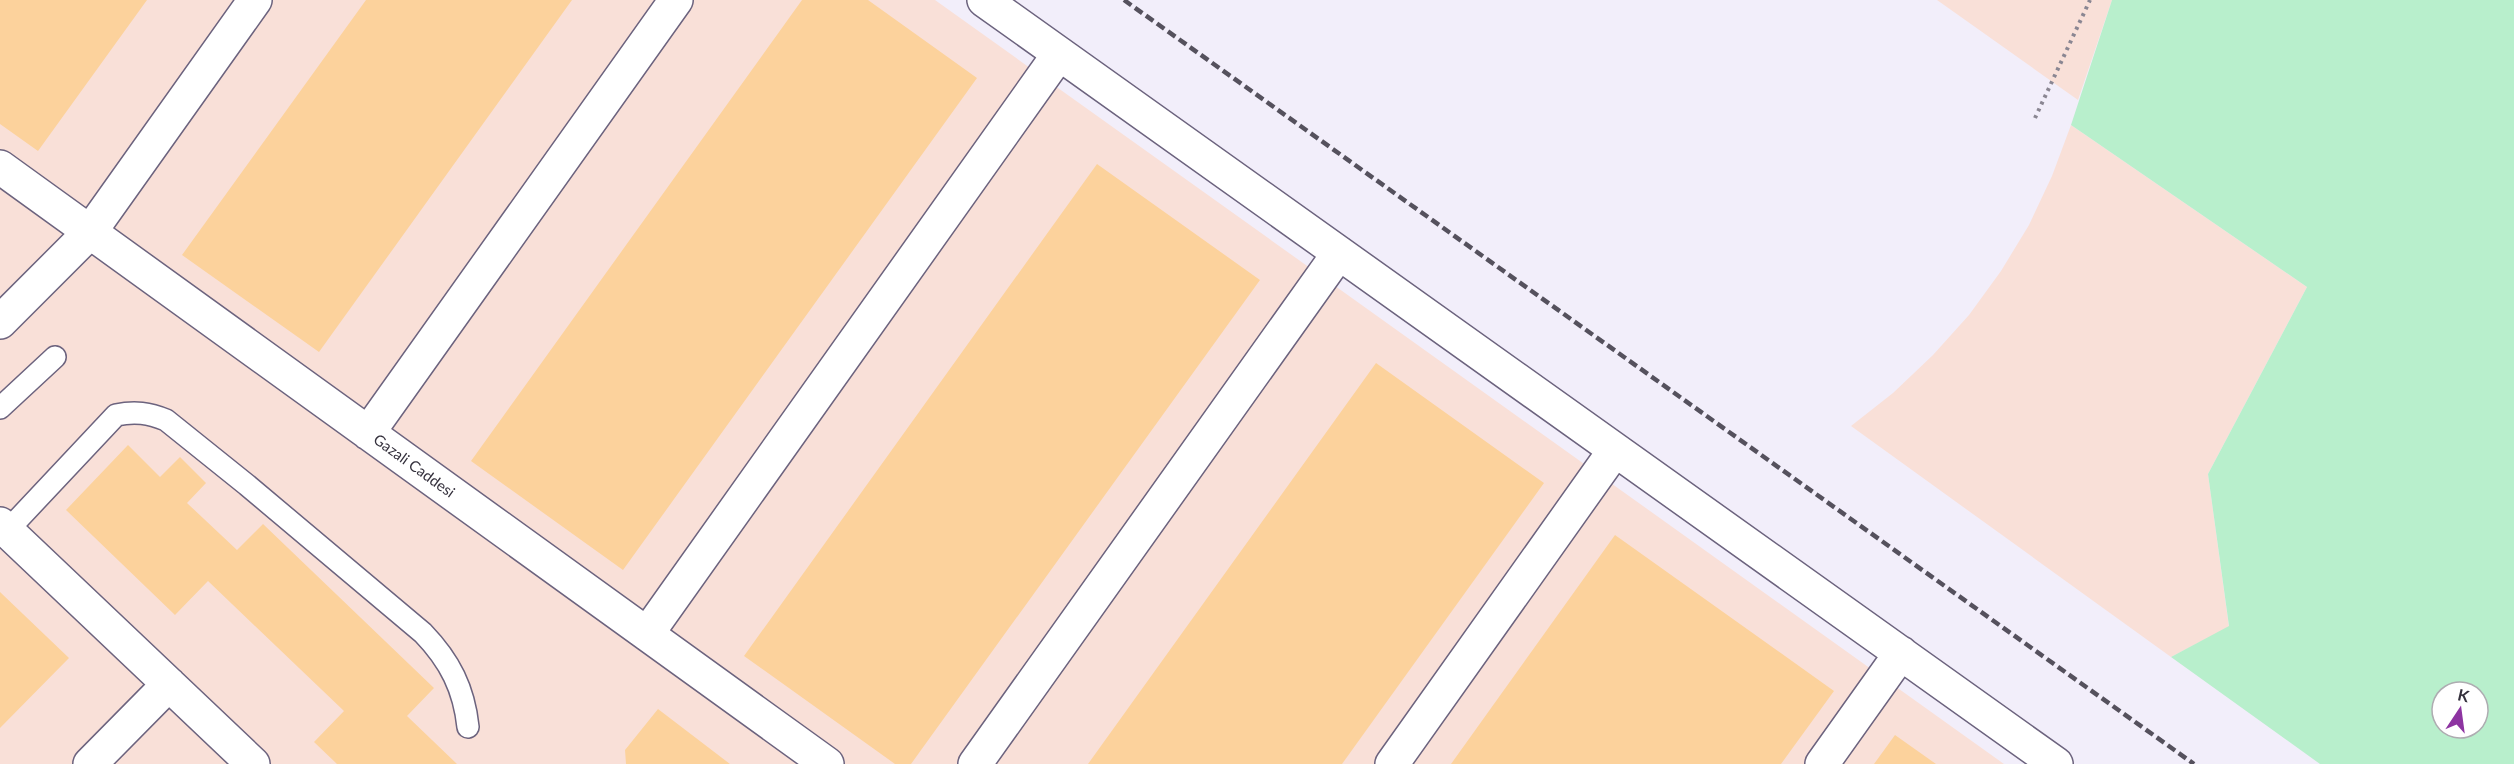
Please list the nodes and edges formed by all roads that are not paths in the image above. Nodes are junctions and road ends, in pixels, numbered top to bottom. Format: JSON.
{"nodes":[{"id":1,"x":255,"y":0,"type":"edge"},
{"id":2,"x":676,"y":0,"type":"edge"},
{"id":3,"x":984,"y":0,"type":"edge"},
{"id":4,"x":1059,"y":54,"type":"junction"},
{"id":5,"x":0,"y":167,"type":"edge"},
{"id":6,"x":90,"y":232,"type":"junction"},
{"id":7,"x":1339,"y":253,"type":"junction"},
{"id":8,"x":0,"y":322,"type":"edge"},
{"id":9,"x":55,"y":357,"type":"dead end"},
{"id":10,"x":0,"y":408,"type":"edge"},
{"id":11,"x":368,"y":433,"type":"junction"},
{"id":12,"x":1615,"y":450,"type":"junction"},
{"id":13,"x":4,"y":528,"type":"edge"},
{"id":14,"x":647,"y":634,"type":"junction"},
{"id":15,"x":1901,"y":653,"type":"junction"},
{"id":16,"x":169,"y":684,"type":"junction"},
{"id":17,"x":468,"y":727,"type":"dead end"},
{"id":18,"x":90,"y":764,"type":"edge"},
{"id":19,"x":253,"y":764,"type":"edge"},
{"id":20,"x":827,"y":764,"type":"edge"},
{"id":21,"x":975,"y":764,"type":"edge"},
{"id":22,"x":1392,"y":764,"type":"edge"},
{"id":23,"x":1822,"y":764,"type":"edge"},
{"id":24,"x":2056,"y":764,"type":"edge"}],
"edges":[{"from":1,"to":6,"type":"street"},
{"from":2,"to":11,"type":"street"},
{"from":3,"to":4,"type":"street"},
{"from":4,"to":7,"type":"street"},
{"from":4,"to":14,"type":"street"},
{"from":5,"to":6,"type":"street","name":"Gazali Caddesi"},
{"from":6,"to":8,"type":"street"},
{"from":6,"to":11,"type":"street","name":"Gazali Caddesi"},
{"from":7,"to":12,"type":"street"},
{"from":7,"to":21,"type":"street"},
{"from":9,"to":10,"type":"lane"},
{"from":11,"to":14,"type":"street","name":"Gazali Caddesi"},
{"from":12,"to":15,"type":"street"},
{"from":12,"to":22,"type":"street"},
{"from":13,"to":16,"type":"street"},
{"from":13,"to":17,"type":"lane"},
{"from":14,"to":20,"type":"street","name":"Gazali Caddesi"},
{"from":15,"to":23,"type":"street"},
{"from":15,"to":24,"type":"street"},
{"from":16,"to":18,"type":"street"},
{"from":16,"to":19,"type":"street"}]}
